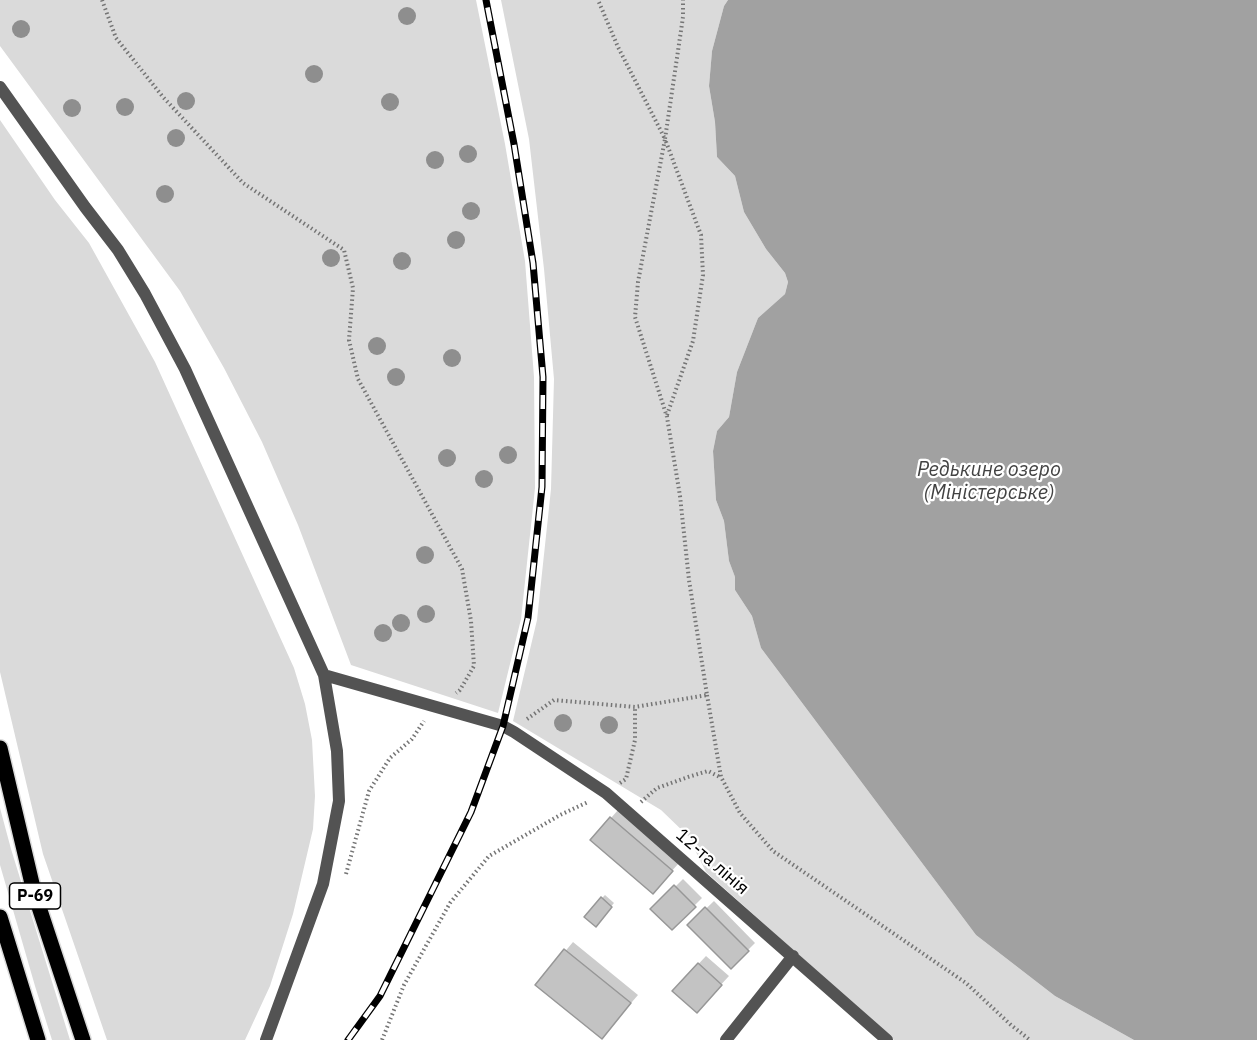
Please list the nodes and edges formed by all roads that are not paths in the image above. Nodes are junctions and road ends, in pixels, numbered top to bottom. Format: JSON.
{"nodes":[{"id":1,"x":0,"y":87,"type":"edge"},
{"id":2,"x":324,"y":675,"type":"junction"},
{"id":3,"x":0,"y":748,"type":"edge"},
{"id":4,"x":0,"y":917,"type":"edge"},
{"id":5,"x":793,"y":956,"type":"junction"},
{"id":6,"x":38,"y":1040,"type":"edge"},
{"id":7,"x":83,"y":1040,"type":"edge"},
{"id":8,"x":266,"y":1040,"type":"edge"},
{"id":9,"x":726,"y":1040,"type":"edge"},
{"id":10,"x":887,"y":1040,"type":"edge"}],
"edges":[{"from":1,"to":2,"type":"street"},
{"from":2,"to":5,"type":"street","name":"12-та лінія"},
{"from":2,"to":8,"type":"street"},
{"from":3,"to":7,"type":"main road","number":"Р-69"},
{"from":4,"to":6,"type":"main road","number":"Р-69"},
{"from":5,"to":9,"type":"street"},
{"from":5,"to":10,"type":"street","name":"12-та лінія"}]}
